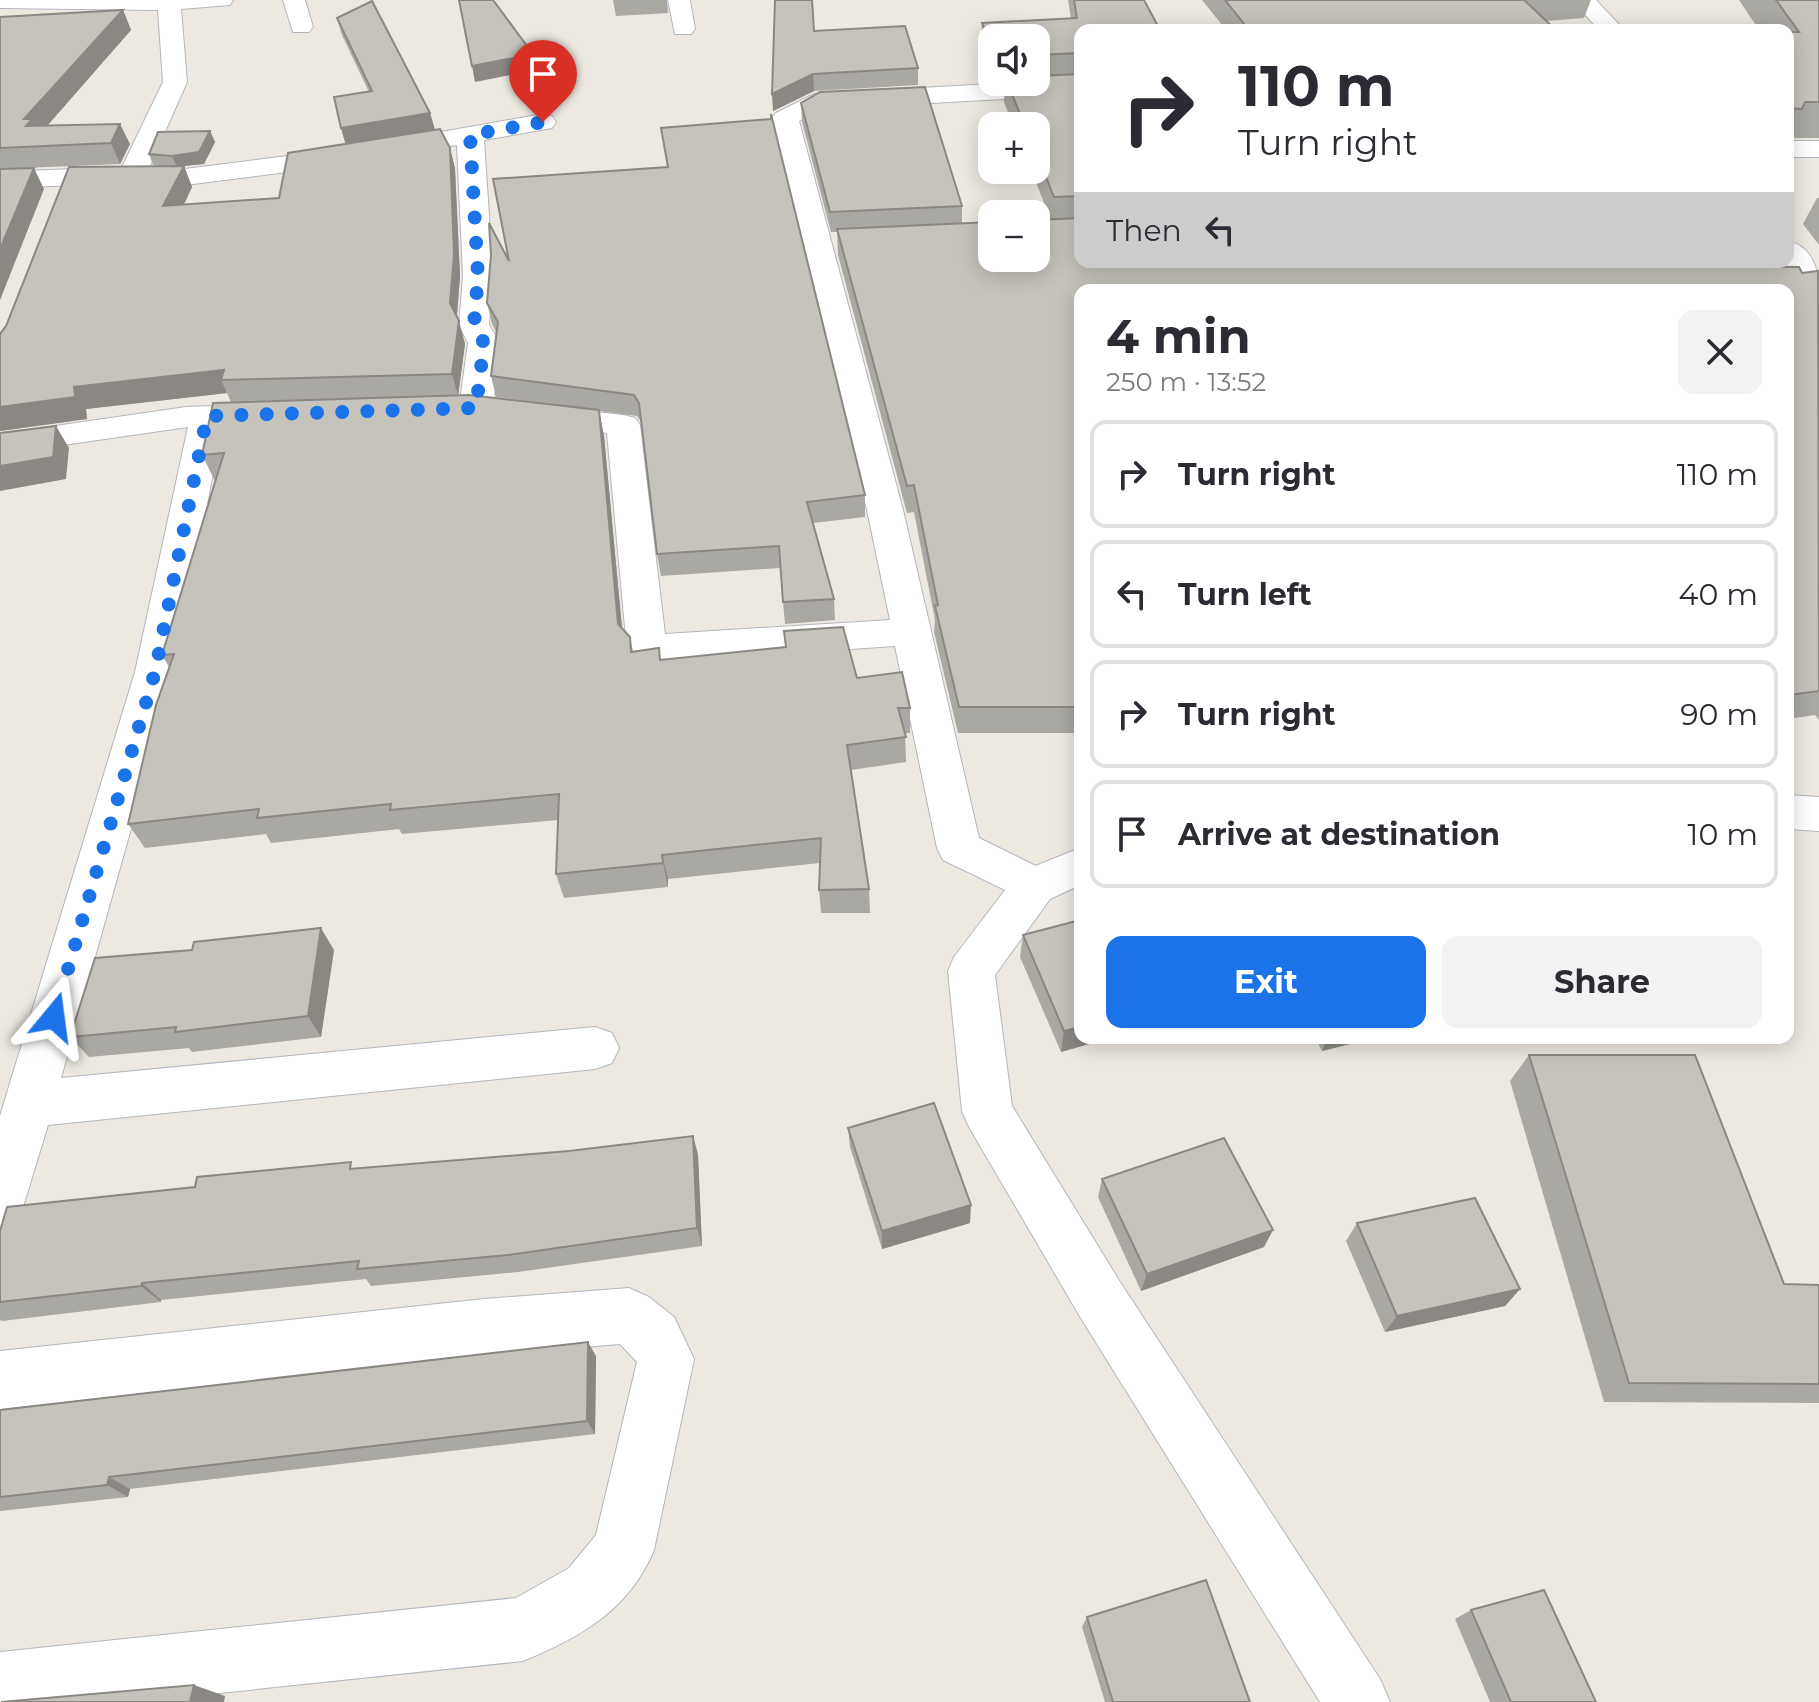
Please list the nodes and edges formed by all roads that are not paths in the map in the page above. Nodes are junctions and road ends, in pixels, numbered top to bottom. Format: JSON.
{"nodes":[{"id":1,"x":222,"y":0,"type":"edge"},
{"id":2,"x":294,"y":0,"type":"edge"},
{"id":3,"x":679,"y":0,"type":"edge"},
{"id":4,"x":1583,"y":0,"type":"edge"},
{"id":5,"x":0,"y":1,"type":"edge"},
{"id":6,"x":169,"y":3,"type":"junction"},
{"id":7,"x":1606,"y":24,"type":"edge"},
{"id":8,"x":301,"y":27,"type":"dead end"},
{"id":9,"x":683,"y":29,"type":"dead end"},
{"id":10,"x":1074,"y":87,"type":"edge"},
{"id":11,"x":543,"y":122,"type":"dead end"},
{"id":12,"x":470,"y":135,"type":"junction"},
{"id":13,"x":1794,"y":149,"type":"edge"},
{"id":14,"x":1819,"y":149,"type":"edge"},
{"id":15,"x":132,"y":175,"type":"junction"},
{"id":16,"x":66,"y":178,"type":"junction"},
{"id":17,"x":0,"y":180,"type":"edge"},
{"id":18,"x":55,"y":206,"type":"edge"},
{"id":19,"x":851,"y":243,"type":"edge"},
{"id":20,"x":820,"y":244,"type":"junction"},
{"id":21,"x":1794,"y":262,"type":"edge"},
{"id":22,"x":1806,"y":287,"type":"edge"},
{"id":23,"x":302,"y":413,"type":"edge"},
{"id":24,"x":207,"y":416,"type":"junction"},
{"id":25,"x":0,"y":444,"type":"edge"},
{"id":26,"x":913,"y":632,"type":"junction"},
{"id":27,"x":1794,"y":812,"type":"edge"},
{"id":28,"x":1819,"y":814,"type":"edge"},
{"id":29,"x":1057,"y":876,"type":"edge"},
{"id":30,"x":595,"y":1048,"type":"dead end"},
{"id":31,"x":29,"y":1104,"type":"junction"},
{"id":32,"x":0,"y":1202,"type":"edge"},
{"id":33,"x":0,"y":1380,"type":"edge"},
{"id":34,"x":0,"y":1684,"type":"edge"},
{"id":35,"x":1357,"y":1702,"type":"edge"}],
"edges":[{"from":1,"to":6,"type":"street"},
{"from":2,"to":8,"type":"street"},
{"from":3,"to":9,"type":"street"},
{"from":4,"to":7,"type":"street"},
{"from":5,"to":6,"type":"street"},
{"from":6,"to":15,"type":"street"},
{"from":10,"to":20,"type":"street"},
{"from":11,"to":12,"type":"street"},
{"from":12,"to":15,"type":"street"},
{"from":12,"to":26,"type":"street"},
{"from":13,"to":14,"type":"street"},
{"from":15,"to":16,"type":"street"},
{"from":16,"to":17,"type":"street"},
{"from":16,"to":18,"type":"street"},
{"from":19,"to":20,"type":"street"},
{"from":20,"to":26,"type":"street"},
{"from":21,"to":22,"type":"street"},
{"from":23,"to":24,"type":"street"},
{"from":24,"to":25,"type":"street"},
{"from":24,"to":31,"type":"street"},
{"from":26,"to":29,"type":"street"},
{"from":27,"to":28,"type":"street"},
{"from":29,"to":35,"type":"street"},
{"from":30,"to":31,"type":"street"},
{"from":31,"to":32,"type":"street"},
{"from":33,"to":34,"type":"street"}]}
